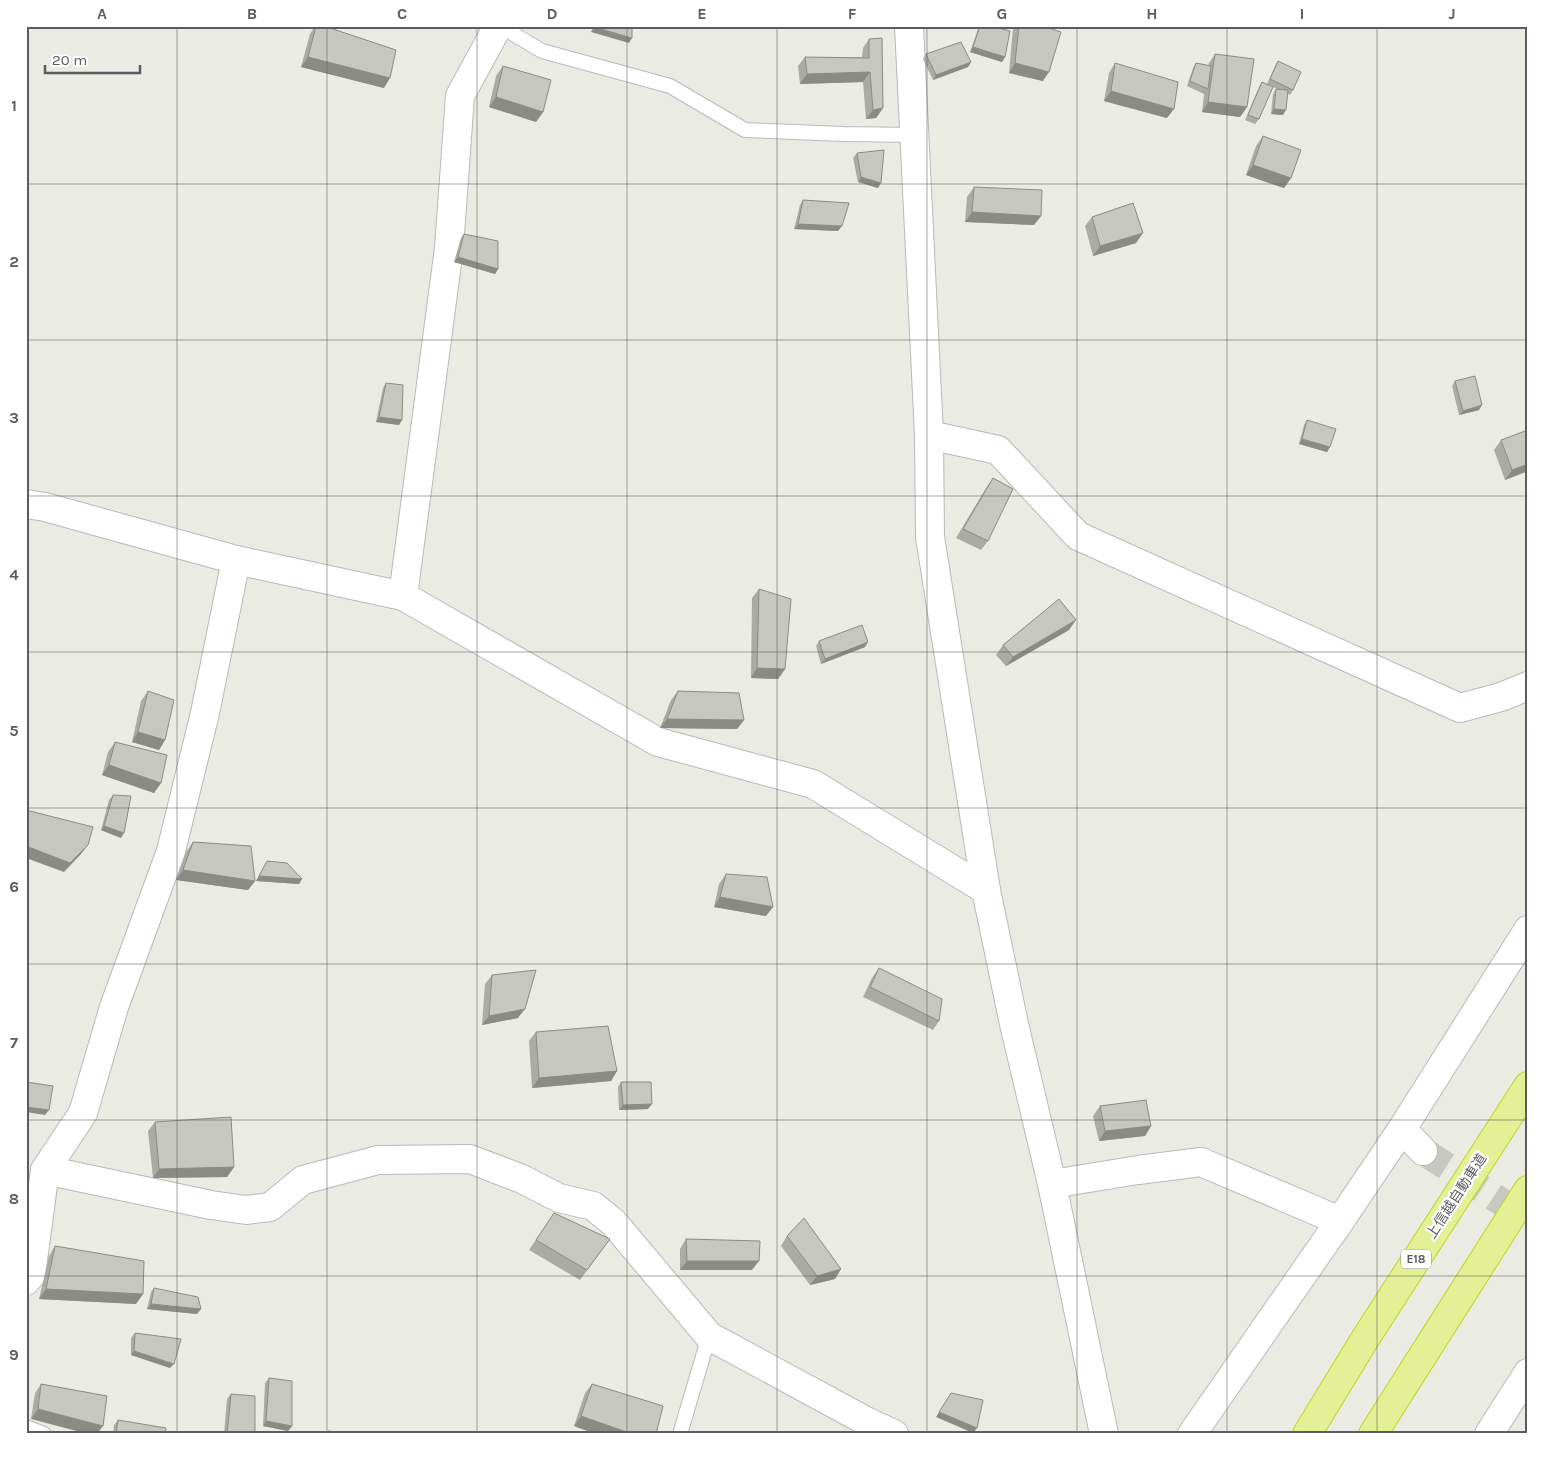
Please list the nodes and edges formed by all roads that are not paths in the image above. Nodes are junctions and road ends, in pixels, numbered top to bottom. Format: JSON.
{"nodes":[{"id":1,"x":499,"y":26,"type":"edge"},
{"id":2,"x":909,"y":26,"type":"edge"},
{"id":3,"x":915,"y":135,"type":"junction"},
{"id":4,"x":929,"y":435,"type":"junction"},
{"id":5,"x":26,"y":504,"type":"edge"},
{"id":6,"x":236,"y":560,"type":"junction"},
{"id":7,"x":403,"y":596,"type":"junction"},
{"id":8,"x":1528,"y":686,"type":"edge"},
{"id":9,"x":986,"y":890,"type":"junction"},
{"id":10,"x":1528,"y":930,"type":"edge"},
{"id":11,"x":1528,"y":1086,"type":"edge"},
{"id":12,"x":1402,"y":1129,"type":"junction"},
{"id":13,"x":1423,"y":1152,"type":"tunnel mouth"},
{"id":14,"x":45,"y":1170,"type":"junction"},
{"id":15,"x":1052,"y":1184,"type":"junction"},
{"id":16,"x":1528,"y":1190,"type":"edge"},
{"id":17,"x":1340,"y":1222,"type":"junction"},
{"id":18,"x":26,"y":1281,"type":"edge"},
{"id":19,"x":709,"y":1336,"type":"junction"},
{"id":20,"x":1528,"y":1373,"type":"edge"},
{"id":21,"x":26,"y":1427,"type":"edge"},
{"id":22,"x":865,"y":1427,"type":"edge"},
{"id":23,"x":44,"y":1434,"type":"edge"},
{"id":24,"x":680,"y":1434,"type":"edge"},
{"id":25,"x":894,"y":1434,"type":"edge"},
{"id":26,"x":1104,"y":1434,"type":"edge"},
{"id":27,"x":1192,"y":1434,"type":"edge"},
{"id":28,"x":1307,"y":1434,"type":"edge"},
{"id":29,"x":1373,"y":1434,"type":"edge"},
{"id":30,"x":1489,"y":1434,"type":"edge"}],
"edges":[{"from":1,"to":3,"type":"lane"},
{"from":1,"to":7,"type":"street"},
{"from":2,"to":3,"type":"street"},
{"from":3,"to":4,"type":"street"},
{"from":4,"to":8,"type":"street"},
{"from":4,"to":9,"type":"street"},
{"from":5,"to":6,"type":"street"},
{"from":6,"to":7,"type":"street"},
{"from":6,"to":14,"type":"street"},
{"from":7,"to":9,"type":"street"},
{"from":9,"to":15,"type":"street"},
{"from":10,"to":12,"type":"street"},
{"from":11,"to":28,"type":"highway","name":"上信越自動車道","number":"E18"},
{"from":12,"to":13,"type":"street"},
{"from":12,"to":17,"type":"street"},
{"from":14,"to":18,"type":"street"},
{"from":14,"to":19,"type":"street"},
{"from":15,"to":17,"type":"street"},
{"from":15,"to":26,"type":"street"},
{"from":16,"to":29,"type":"highway"},
{"from":17,"to":27,"type":"street"},
{"from":19,"to":22,"type":"street"},
{"from":19,"to":24,"type":"lane"},
{"from":20,"to":30,"type":"street"},
{"from":21,"to":23,"type":"lane"},
{"from":22,"to":25,"type":"street"}]}
